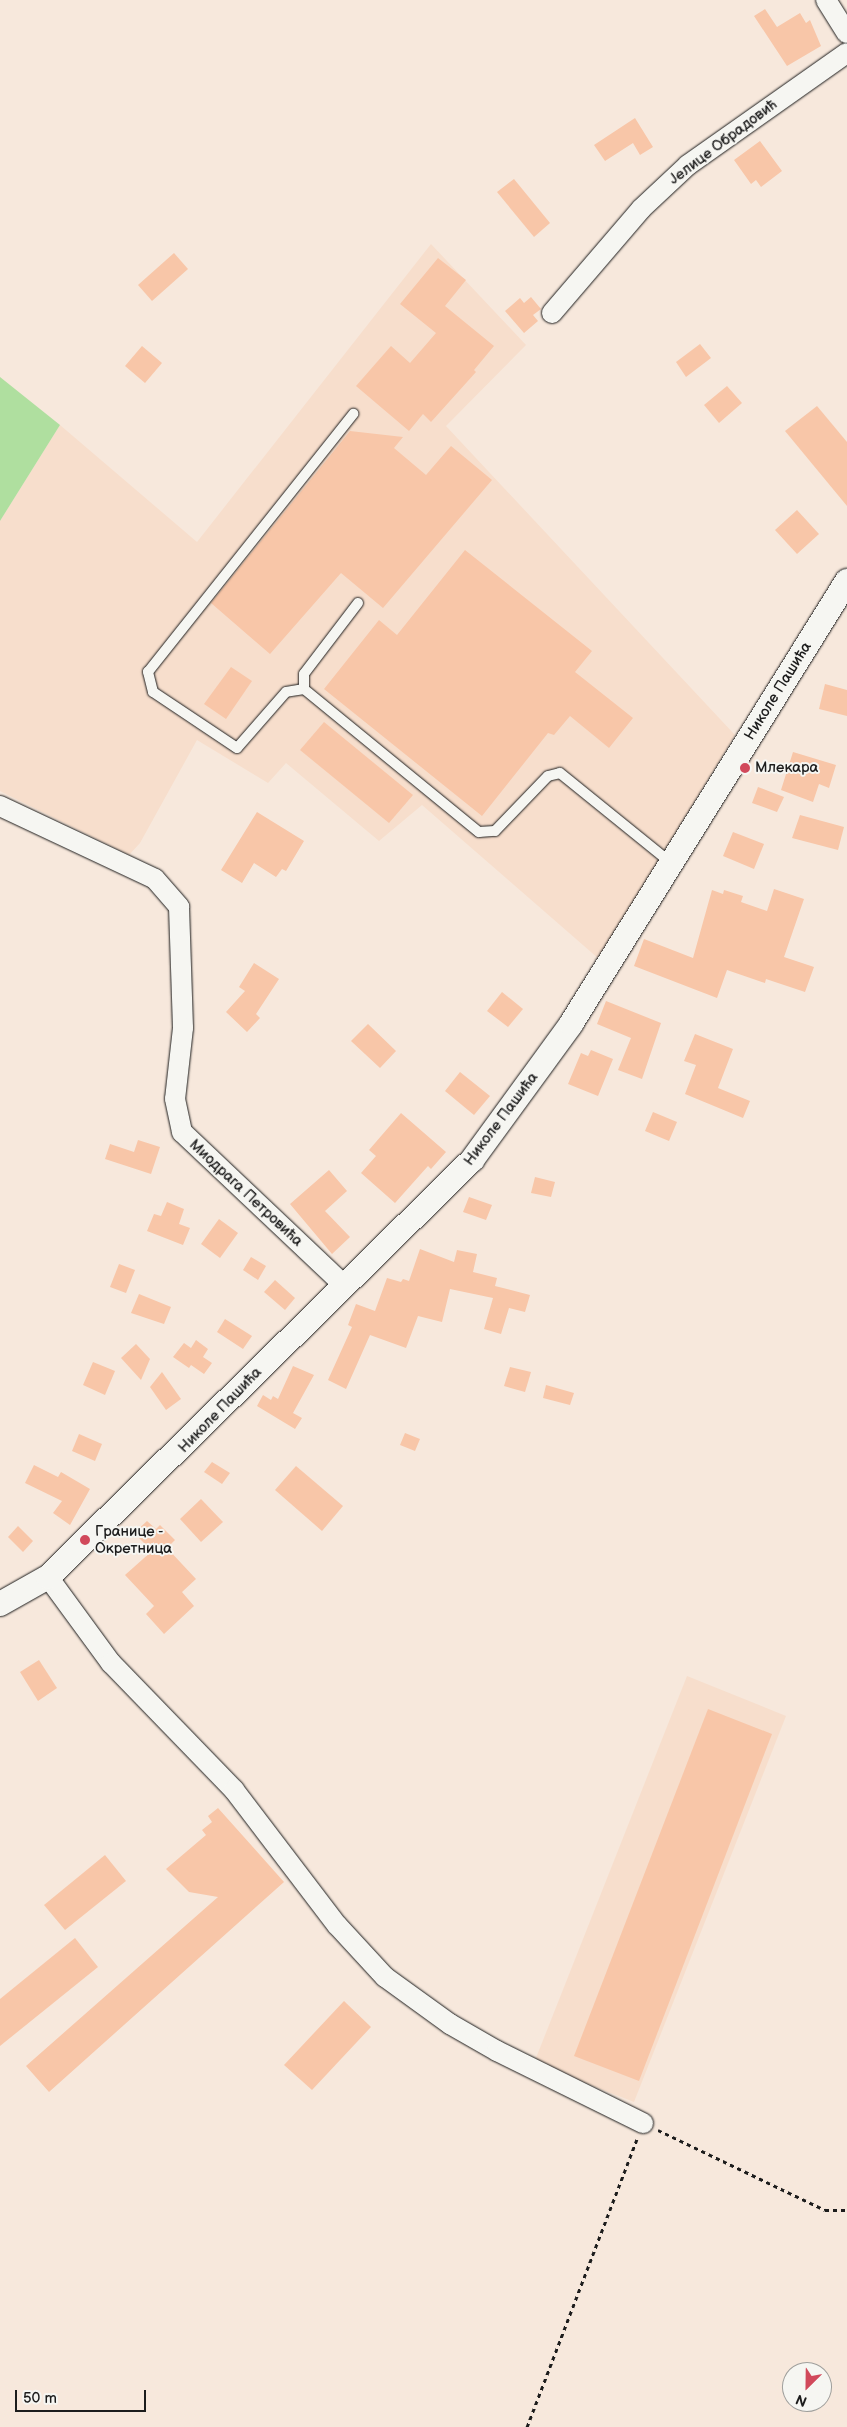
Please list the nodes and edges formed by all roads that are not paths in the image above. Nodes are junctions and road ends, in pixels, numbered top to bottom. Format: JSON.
{"nodes":[{"id":1,"x":826,"y":0,"type":"edge"},
{"id":2,"x":847,"y":33,"type":"edge"},
{"id":3,"x":847,"y":53,"type":"edge"},
{"id":4,"x":552,"y":313,"type":"dead end"},
{"id":5,"x":353,"y":414,"type":"dead end"},
{"id":6,"x":847,"y":581,"type":"edge"},
{"id":7,"x":358,"y":603,"type":"dead end"},
{"id":8,"x":304,"y":690,"type":"junction"},
{"id":9,"x":0,"y":806,"type":"edge"},
{"id":10,"x":670,"y":862,"type":"junction"},
{"id":11,"x":343,"y":1284,"type":"junction"},
{"id":12,"x":48,"y":1578,"type":"junction"},
{"id":13,"x":0,"y":1604,"type":"edge"},
{"id":14,"x":643,"y":2123,"type":"road end"}],
"edges":[{"from":1,"to":2,"type":"street"},
{"from":3,"to":4,"type":"street","name":"Јелице Обрадовић"},
{"from":5,"to":8,"type":"lane"},
{"from":6,"to":10,"type":"street","name":"Николе Пашића"},
{"from":7,"to":8,"type":"lane"},
{"from":8,"to":10,"type":"lane"},
{"from":9,"to":11,"type":"street","name":"Миодрага Петровића"},
{"from":10,"to":11,"type":"street","name":"Николе Пашића"},
{"from":11,"to":12,"type":"street","name":"Николе Пашића"},
{"from":12,"to":13,"type":"street","name":"Николе Пашића"},
{"from":12,"to":14,"type":"street"}]}
